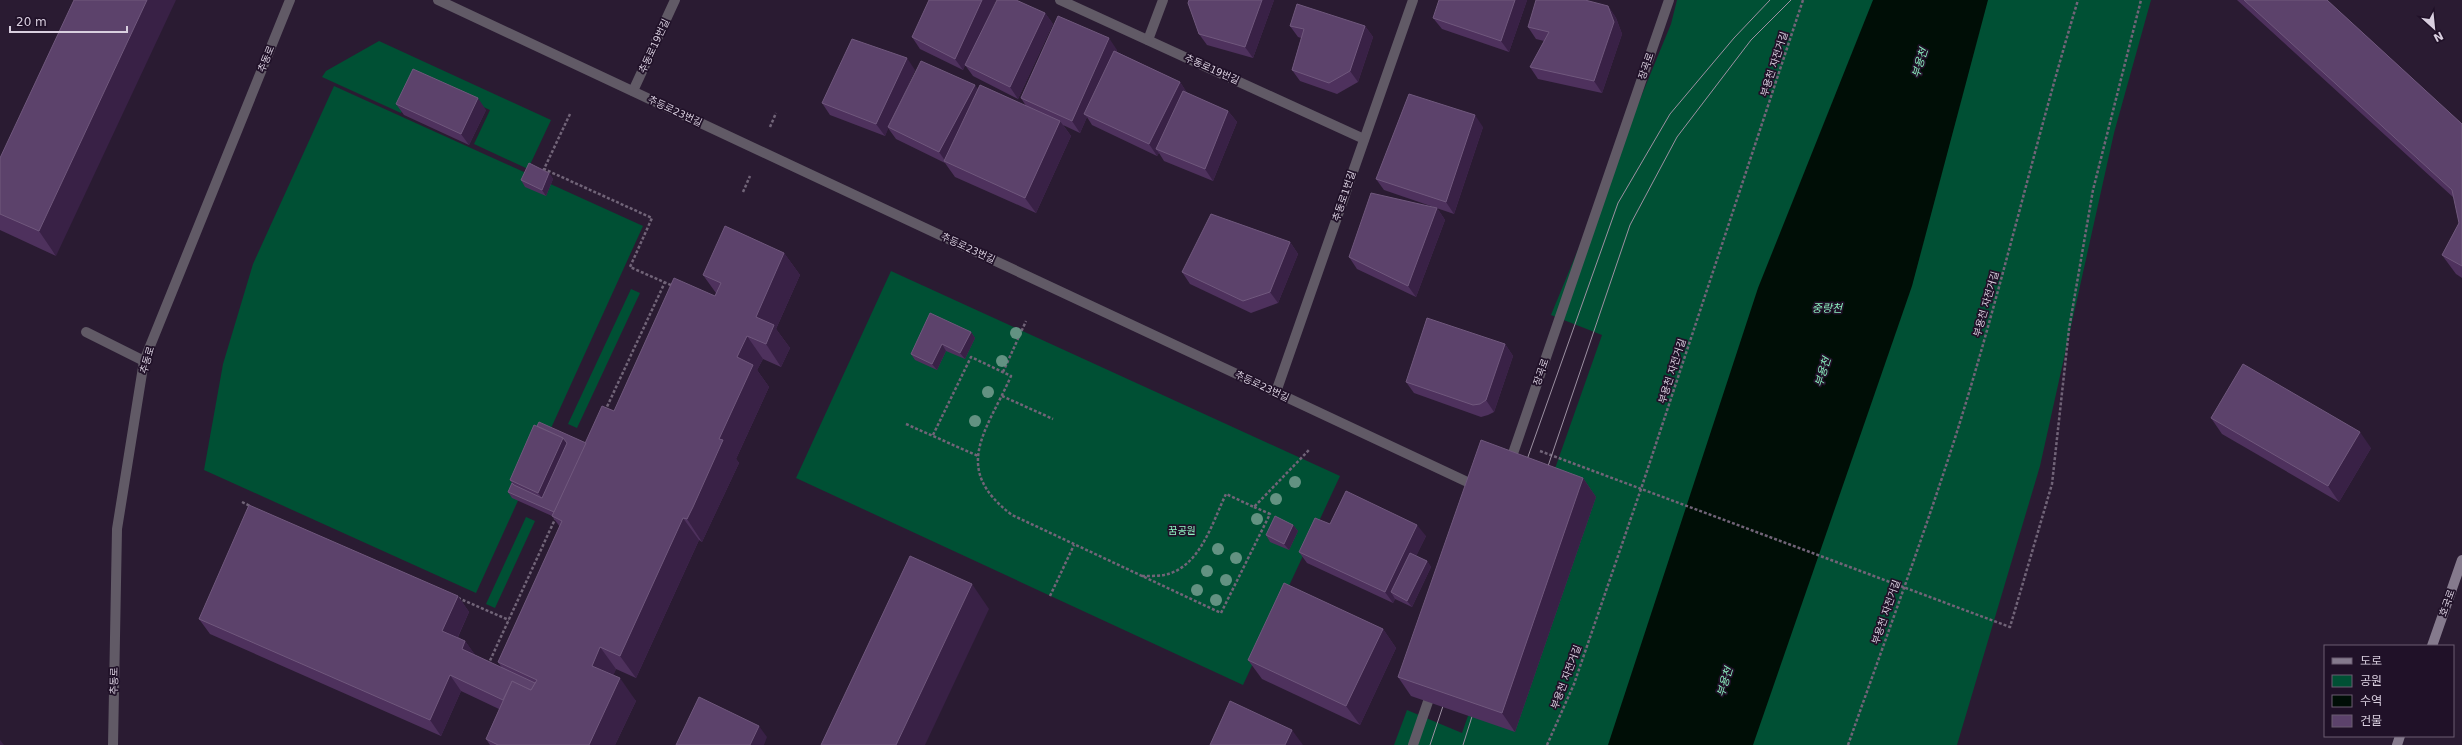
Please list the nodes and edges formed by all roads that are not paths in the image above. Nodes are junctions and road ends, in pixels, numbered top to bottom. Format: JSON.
{"nodes":[{"id":1,"x":290,"y":0,"type":"edge"},
{"id":2,"x":438,"y":0,"type":"edge"},
{"id":3,"x":675,"y":0,"type":"edge"},
{"id":4,"x":1060,"y":0,"type":"edge"},
{"id":5,"x":1163,"y":0,"type":"edge"},
{"id":6,"x":1413,"y":0,"type":"edge"},
{"id":7,"x":1669,"y":0,"type":"edge"},
{"id":8,"x":1148,"y":40,"type":"junction"},
{"id":9,"x":633,"y":91,"type":"junction"},
{"id":10,"x":1364,"y":139,"type":"junction"},
{"id":11,"x":86,"y":332,"type":"dead end"},
{"id":12,"x":144,"y":361,"type":"junction"},
{"id":13,"x":1276,"y":392,"type":"junction"},
{"id":14,"x":1505,"y":476,"type":"edge"},
{"id":15,"x":1484,"y":490,"type":"edge"},
{"id":16,"x":2462,"y":560,"type":"edge"},
{"id":17,"x":2432,"y":645,"type":"edge"},
{"id":18,"x":1436,"y":677,"type":"edge"},
{"id":19,"x":113,"y":745,"type":"edge"},
{"id":20,"x":1413,"y":745,"type":"edge"}],
"edges":[{"from":1,"to":12,"type":"street","name":"추동로"},
{"from":2,"to":9,"type":"street","name":"추동로23번길"},
{"from":3,"to":9,"type":"street","name":"추동로19번길"},
{"from":4,"to":8,"type":"street","name":"추동로19번길"},
{"from":5,"to":8,"type":"street"},
{"from":6,"to":10,"type":"street","name":"추동로1번길"},
{"from":7,"to":14,"type":"street","name":"장곡로"},
{"from":8,"to":10,"type":"street","name":"추동로19번길"},
{"from":9,"to":13,"type":"street","name":"추동로23번길"},
{"from":10,"to":13,"type":"street","name":"추동로1번길"},
{"from":11,"to":12,"type":"street"},
{"from":12,"to":19,"type":"street","name":"추동로"},
{"from":13,"to":15,"type":"street","name":"추동로23번길"},
{"from":16,"to":17,"type":"street","name":"호국로"},
{"from":18,"to":20,"type":"street"}]}
